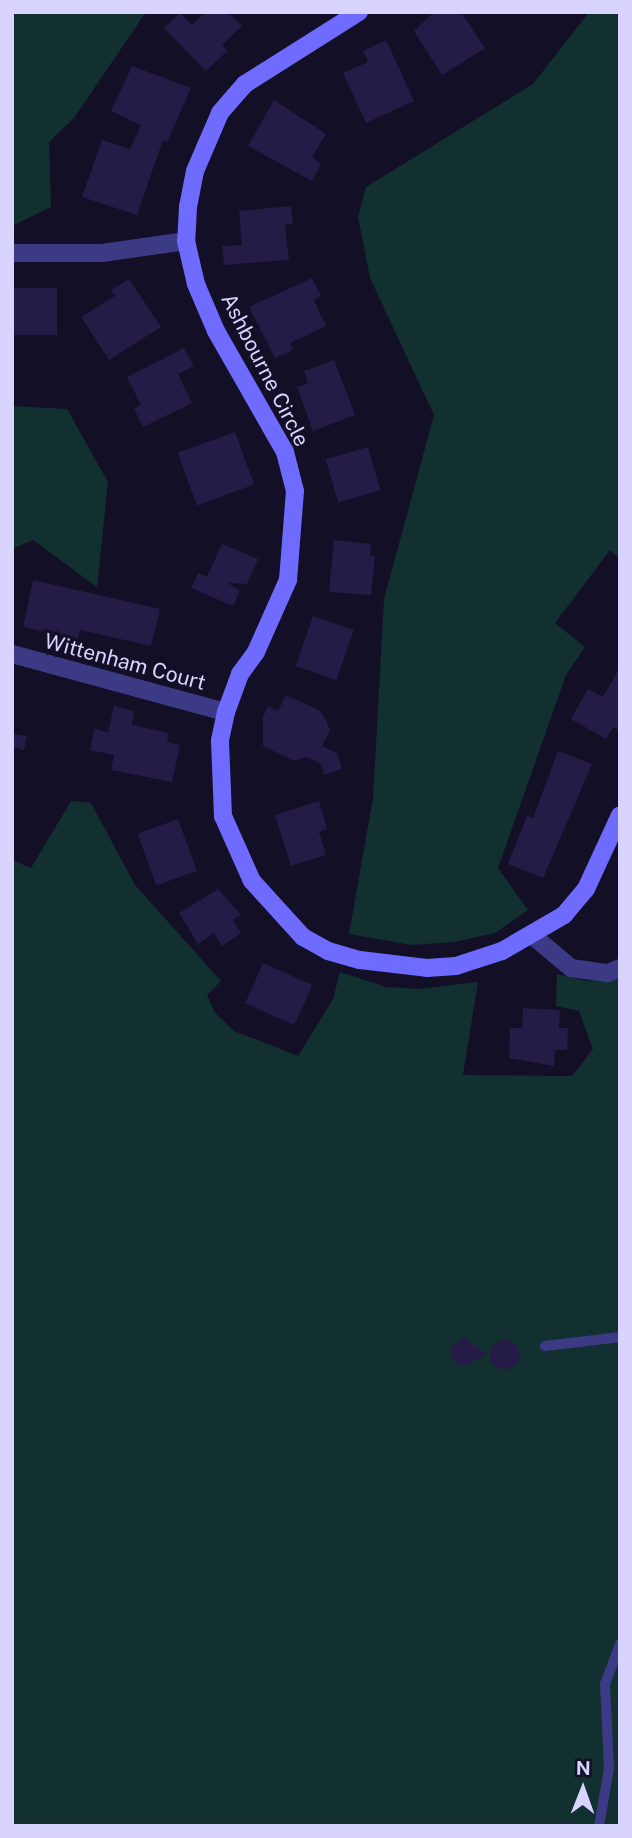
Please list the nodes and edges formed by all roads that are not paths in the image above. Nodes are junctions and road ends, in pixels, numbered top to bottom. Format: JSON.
{"nodes":[{"id":1,"x":359,"y":12,"type":"edge"},
{"id":2,"x":186,"y":241,"type":"junction"},
{"id":3,"x":12,"y":253,"type":"edge"},
{"id":4,"x":12,"y":654,"type":"edge"},
{"id":5,"x":226,"y":712,"type":"junction"},
{"id":6,"x":620,"y":815,"type":"edge"},
{"id":7,"x":533,"y":936,"type":"junction"},
{"id":8,"x":620,"y":968,"type":"edge"},
{"id":9,"x":620,"y":1337,"type":"edge"},
{"id":10,"x":545,"y":1346,"type":"dead end"},
{"id":11,"x":620,"y":1644,"type":"edge"},
{"id":12,"x":599,"y":1826,"type":"edge"}],
"edges":[{"from":1,"to":2,"type":"street","name":"Ashbourne Circle"},
{"from":2,"to":3,"type":"street"},
{"from":2,"to":5,"type":"street","name":"Ashbourne Circle"},
{"from":4,"to":5,"type":"street","name":"Wittenham Court"},
{"from":5,"to":7,"type":"street","name":"Ashbourne Circle"},
{"from":6,"to":7,"type":"street","name":"Ashbourne Circle"},
{"from":7,"to":8,"type":"street"},
{"from":9,"to":10,"type":"lane"},
{"from":11,"to":12,"type":"lane"}]}
